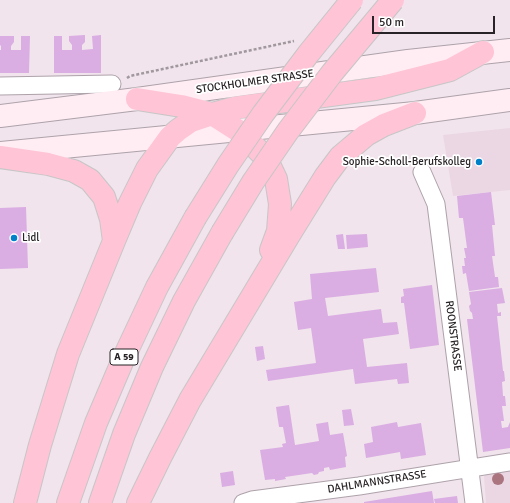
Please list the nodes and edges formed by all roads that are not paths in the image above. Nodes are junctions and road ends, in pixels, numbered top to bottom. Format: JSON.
{"nodes":[{"id":1,"x":352,"y":0,"type":"edge"},
{"id":2,"x":393,"y":0,"type":"edge"},
{"id":3,"x":510,"y":50,"type":"edge"},
{"id":4,"x":483,"y":52,"type":"junction"},
{"id":5,"x":112,"y":84,"type":"road end"},
{"id":6,"x":0,"y":86,"type":"edge"},
{"id":7,"x":137,"y":99,"type":"junction"},
{"id":8,"x":510,"y":100,"type":"edge"},
{"id":9,"x":415,"y":113,"type":"junction"},
{"id":10,"x":212,"y":114,"type":"junction"},
{"id":11,"x":0,"y":116,"type":"edge"},
{"id":12,"x":238,"y":130,"type":"junction"},
{"id":13,"x":170,"y":137,"type":"junction"},
{"id":14,"x":0,"y":153,"type":"edge"},
{"id":15,"x":0,"y":157,"type":"edge"},
{"id":16,"x":422,"y":172,"type":"dead end"},
{"id":17,"x":114,"y":241,"type":"junction"},
{"id":18,"x":261,"y":282,"type":"junction"},
{"id":19,"x":510,"y":462,"type":"edge"},
{"id":20,"x":470,"y":468,"type":"junction"},
{"id":21,"x":25,"y":503,"type":"edge"},
{"id":22,"x":68,"y":503,"type":"edge"},
{"id":23,"x":100,"y":503,"type":"edge"},
{"id":24,"x":138,"y":503,"type":"edge"},
{"id":25,"x":243,"y":503,"type":"edge"},
{"id":26,"x":474,"y":503,"type":"edge"}],
"edges":[{"from":1,"to":22,"type":"highway","number":"A 59","bridge":true},
{"from":2,"to":23,"type":"highway","number":"A 59","bridge":true},
{"from":3,"to":4,"type":"main road","name":"STOCKHOLMER STRASSE"},
{"from":4,"to":7,"type":"main road","name":"STOCKHOLMER STRASSE"},
{"from":4,"to":10,"type":"highway"},
{"from":5,"to":6,"type":"street"},
{"from":7,"to":10,"type":"highway"},
{"from":7,"to":11,"type":"main road","name":"STOCKHOLMER STRASSE"},
{"from":8,"to":9,"type":"main road"},
{"from":9,"to":12,"type":"main road"},
{"from":9,"to":18,"type":"highway"},
{"from":10,"to":12,"type":"highway"},
{"from":10,"to":13,"type":"highway"},
{"from":12,"to":13,"type":"main road"},
{"from":12,"to":18,"type":"highway"},
{"from":13,"to":14,"type":"main road"},
{"from":13,"to":17,"type":"highway"},
{"from":15,"to":17,"type":"highway"},
{"from":16,"to":20,"type":"street","name":"ROONSTRASSE"},
{"from":17,"to":21,"type":"highway"},
{"from":18,"to":24,"type":"highway"},
{"from":19,"to":20,"type":"street","name":"DAHLMANNSTRASSE"},
{"from":20,"to":25,"type":"street","name":"DAHLMANNSTRASSE"},
{"from":20,"to":26,"type":"street","name":"ROONSTRASSE"}]}
